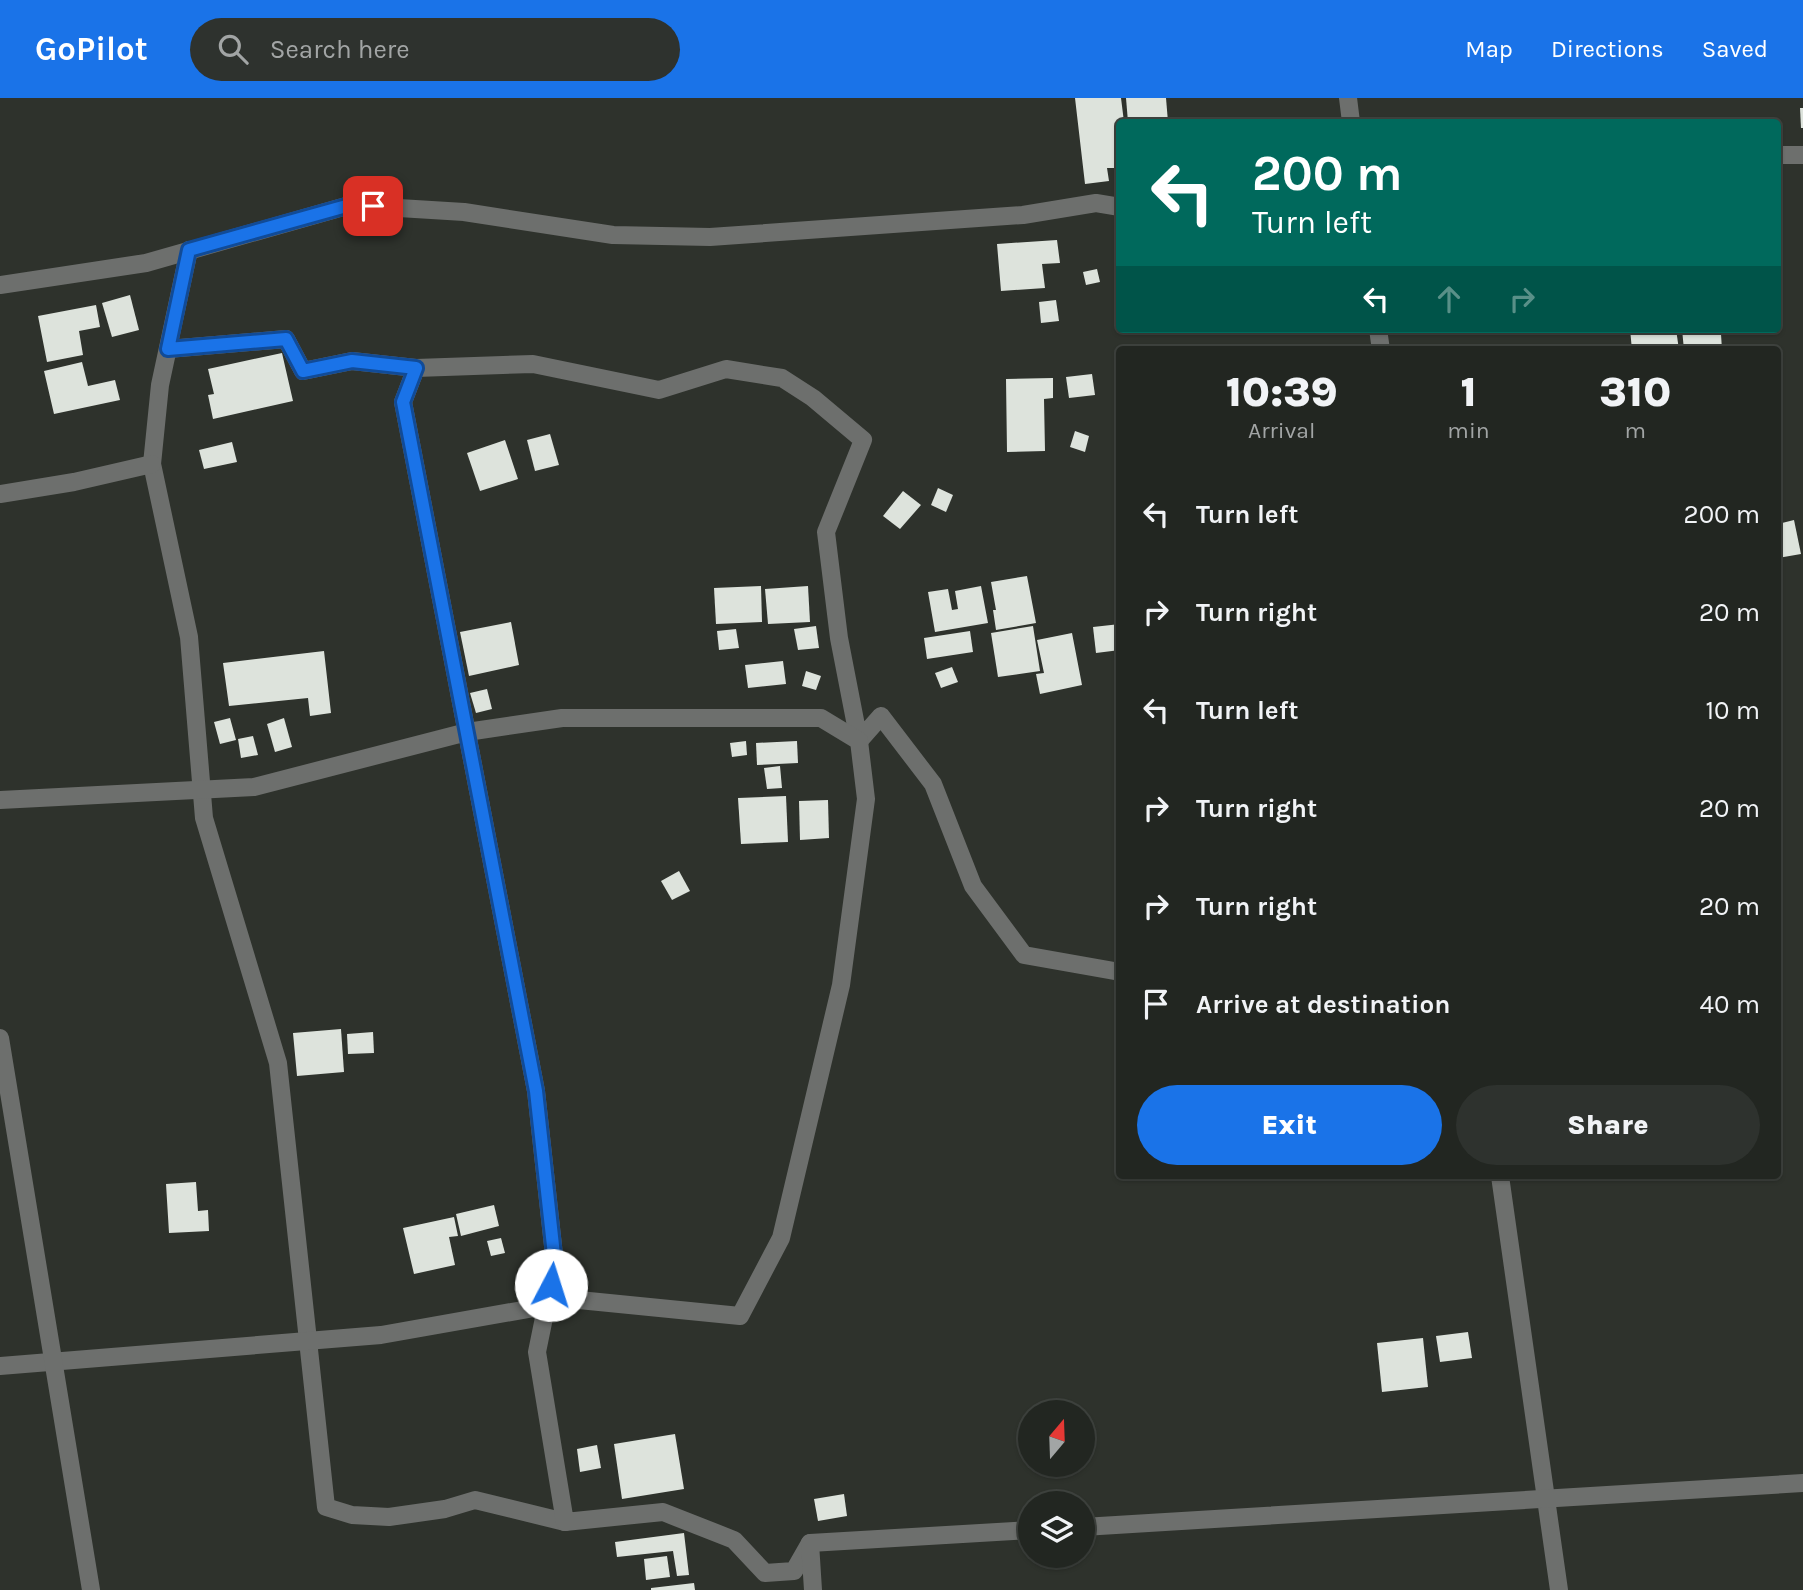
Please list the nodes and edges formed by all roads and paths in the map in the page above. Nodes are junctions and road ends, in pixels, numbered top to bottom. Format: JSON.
{"nodes":[{"id":1,"x":1348,"y":98,"type":"edge"},
{"id":2,"x":1350,"y":119,"type":"edge"},
{"id":3,"x":1781,"y":155,"type":"edge"},
{"id":4,"x":1803,"y":155,"type":"edge"},
{"id":5,"x":1116,"y":206,"type":"edge"},
{"id":6,"x":189,"y":250,"type":"junction"},
{"id":7,"x":0,"y":285,"type":"edge"},
{"id":8,"x":168,"y":349,"type":"junction"},
{"id":9,"x":416,"y":368,"type":"junction"},
{"id":10,"x":152,"y":464,"type":"junction"},
{"id":11,"x":0,"y":493,"type":"edge"},
{"id":12,"x":467,"y":732,"type":"junction"},
{"id":13,"x":859,"y":741,"type":"junction"},
{"id":14,"x":201,"y":789,"type":"junction"},
{"id":15,"x":0,"y":800,"type":"edge"},
{"id":16,"x":1116,"y":971,"type":"edge"},
{"id":17,"x":0,"y":1038,"type":"edge"},
{"id":18,"x":1500,"y":1179,"type":"edge"},
{"id":19,"x":546,"y":1306,"type":"junction"},
{"id":20,"x":308,"y":1342,"type":"junction"},
{"id":21,"x":53,"y":1362,"type":"junction"},
{"id":22,"x":0,"y":1366,"type":"edge"},
{"id":23,"x":1803,"y":1483,"type":"edge"},
{"id":24,"x":1546,"y":1500,"type":"junction"},
{"id":25,"x":565,"y":1522,"type":"junction"},
{"id":26,"x":1095,"y":1526,"type":"edge"},
{"id":27,"x":1018,"y":1531,"type":"edge"},
{"id":28,"x":810,"y":1543,"type":"junction"},
{"id":29,"x":91,"y":1590,"type":"edge"},
{"id":30,"x":813,"y":1590,"type":"edge"},
{"id":31,"x":1559,"y":1590,"type":"edge"}],
"edges":[{"from":1,"to":2,"type":"street"},
{"from":3,"to":4,"type":"street"},
{"from":5,"to":6,"type":"street"},
{"from":6,"to":7,"type":"street"},
{"from":6,"to":8,"type":"street"},
{"from":8,"to":9,"type":"street"},
{"from":8,"to":10,"type":"street"},
{"from":9,"to":12,"type":"street"},
{"from":9,"to":13,"type":"street"},
{"from":10,"to":11,"type":"street"},
{"from":10,"to":14,"type":"street"},
{"from":12,"to":13,"type":"street"},
{"from":12,"to":14,"type":"street"},
{"from":12,"to":19,"type":"street"},
{"from":13,"to":16,"type":"street"},
{"from":13,"to":19,"type":"street"},
{"from":14,"to":15,"type":"street"},
{"from":14,"to":20,"type":"street"},
{"from":17,"to":21,"type":"street"},
{"from":18,"to":24,"type":"street"},
{"from":19,"to":20,"type":"street"},
{"from":19,"to":25,"type":"street"},
{"from":20,"to":21,"type":"street"},
{"from":20,"to":25,"type":"street"},
{"from":21,"to":22,"type":"street"},
{"from":21,"to":29,"type":"street"},
{"from":23,"to":24,"type":"street"},
{"from":24,"to":26,"type":"street"},
{"from":24,"to":31,"type":"street"},
{"from":25,"to":28,"type":"street"},
{"from":27,"to":28,"type":"street"},
{"from":28,"to":30,"type":"street"}]}
